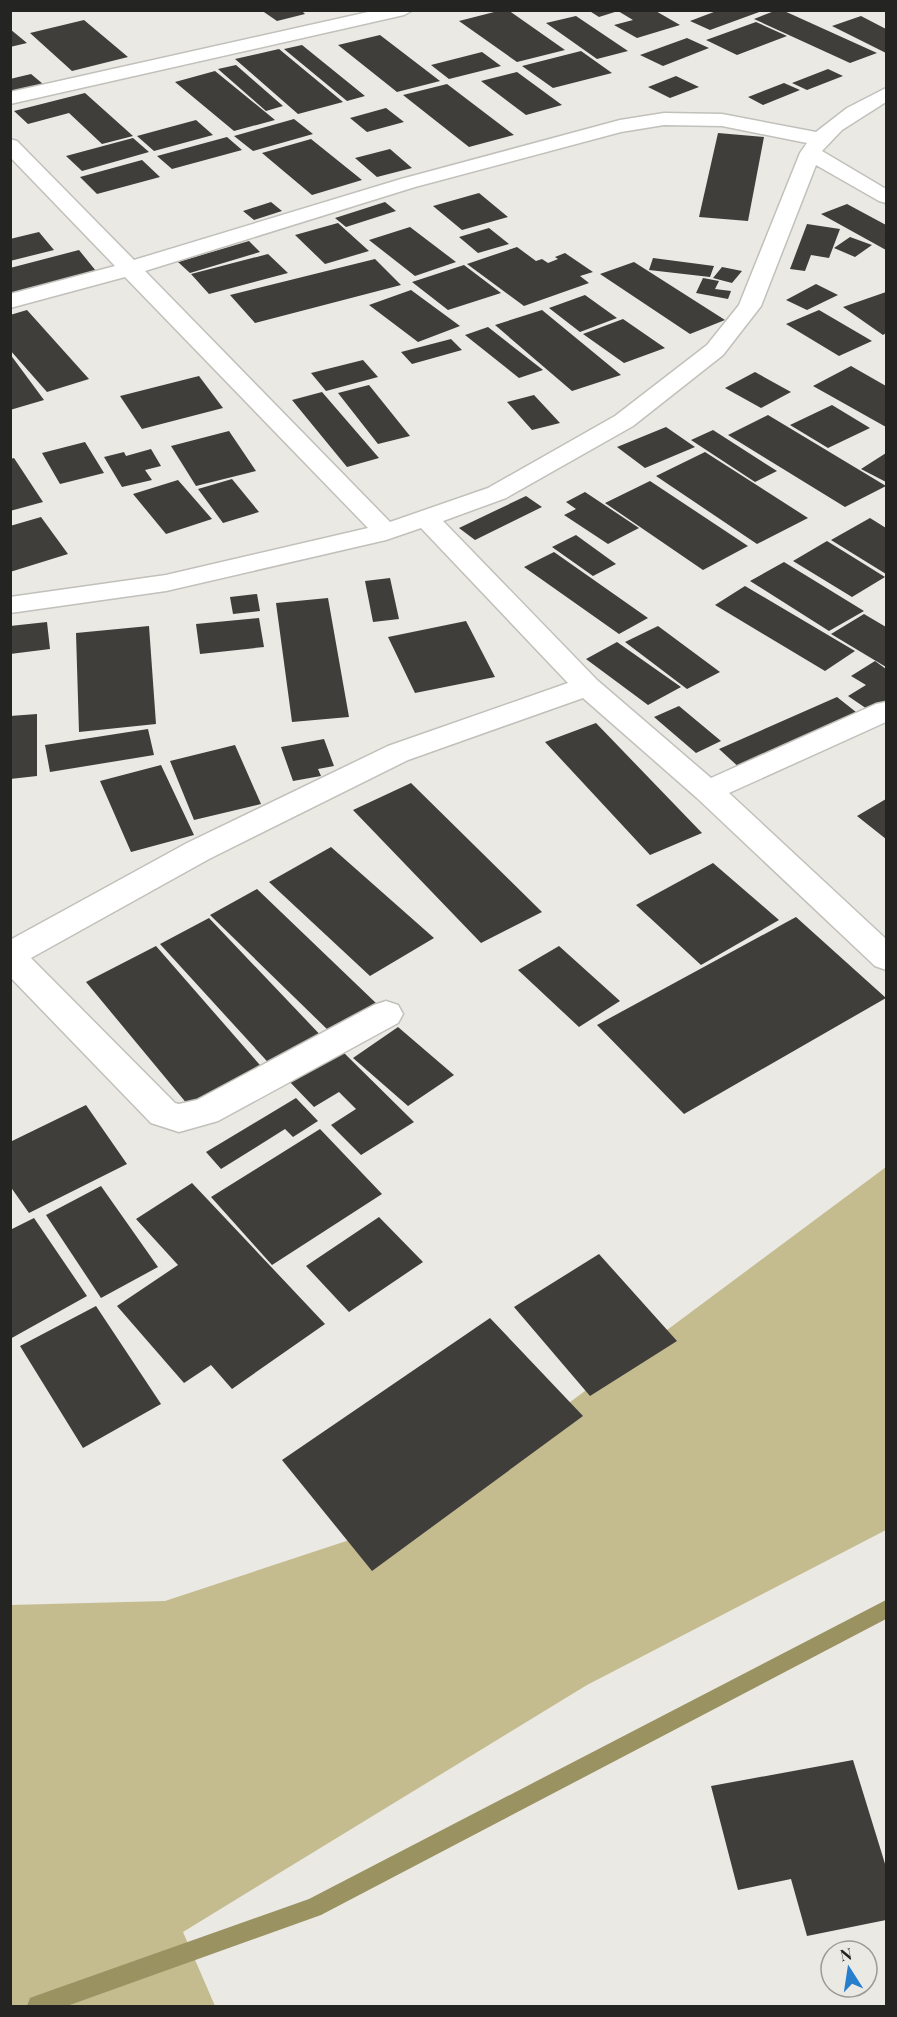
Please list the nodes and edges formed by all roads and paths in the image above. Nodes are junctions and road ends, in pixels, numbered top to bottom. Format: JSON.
{"nodes":[{"id":1,"x":404,"y":10,"type":"edge"},
{"id":2,"x":886,"y":94,"type":"edge"},
{"id":3,"x":10,"y":98,"type":"edge"},
{"id":4,"x":10,"y":145,"type":"edge"},
{"id":5,"x":814,"y":146,"type":"junction"},
{"id":6,"x":886,"y":197,"type":"edge"},
{"id":7,"x":132,"y":268,"type":"junction"},
{"id":8,"x":10,"y":301,"type":"edge"},
{"id":9,"x":427,"y":519,"type":"junction"},
{"id":10,"x":386,"y":532,"type":"junction"},
{"id":11,"x":10,"y":605,"type":"edge"},
{"id":12,"x":587,"y":686,"type":"junction"},
{"id":13,"x":886,"y":711,"type":"edge"},
{"id":14,"x":708,"y":791,"type":"junction"},
{"id":15,"x":10,"y":955,"type":"edge"},
{"id":16,"x":886,"y":958,"type":"edge"},
{"id":17,"x":386,"y":1014,"type":"dead end"}],
"edges":[{"from":1,"to":3,"type":"street"},
{"from":2,"to":5,"type":"street"},
{"from":4,"to":7,"type":"street"},
{"from":5,"to":6,"type":"street"},
{"from":5,"to":7,"type":"street"},
{"from":5,"to":9,"type":"street"},
{"from":7,"to":8,"type":"street"},
{"from":7,"to":10,"type":"street"},
{"from":9,"to":10,"type":"street"},
{"from":9,"to":12,"type":"street"},
{"from":10,"to":11,"type":"street"},
{"from":12,"to":14,"type":"street"},
{"from":12,"to":15,"type":"street"},
{"from":13,"to":14,"type":"street"},
{"from":14,"to":16,"type":"street"},
{"from":15,"to":17,"type":"street"}]}
